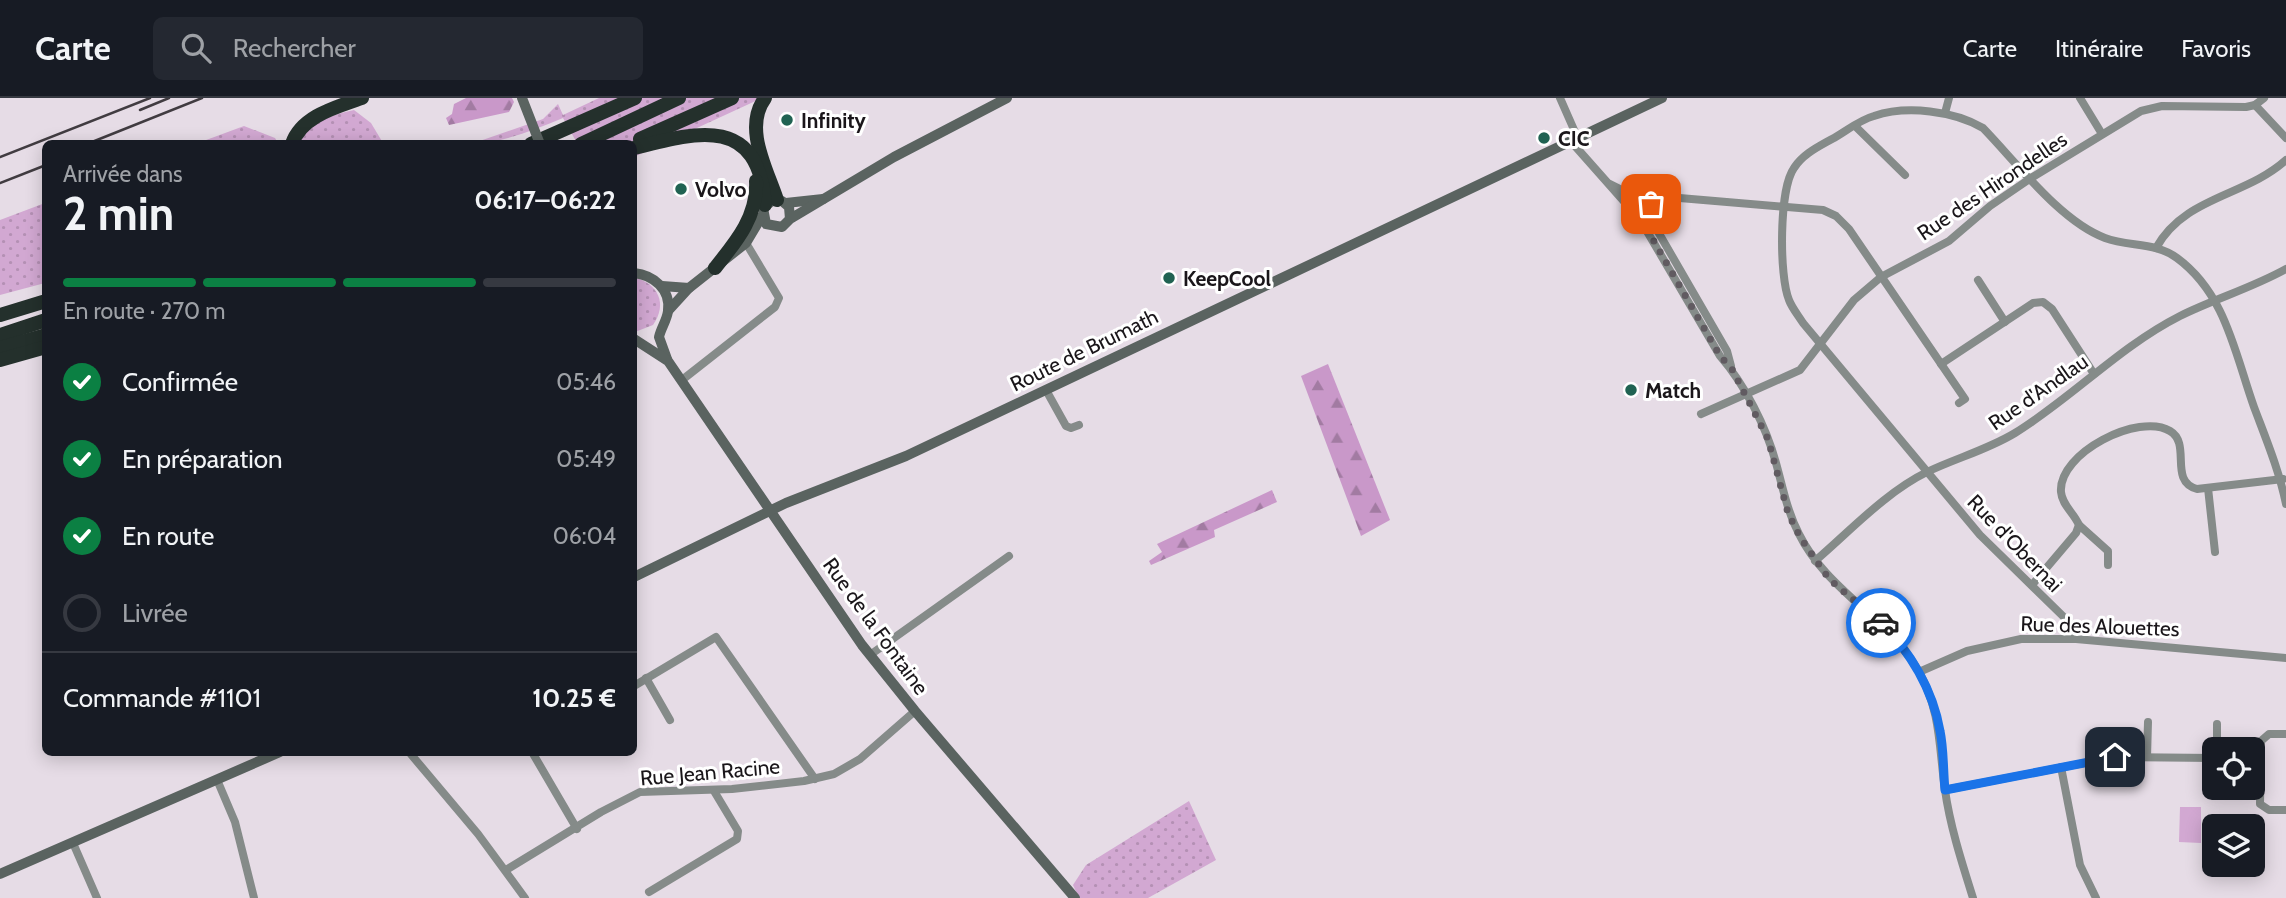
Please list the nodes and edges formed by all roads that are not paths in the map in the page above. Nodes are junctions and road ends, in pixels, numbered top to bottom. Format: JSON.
{"nodes":[{"id":1,"x":362,"y":98,"type":"edge"},
{"id":2,"x":522,"y":98,"type":"edge"},
{"id":3,"x":635,"y":98,"type":"edge"},
{"id":4,"x":679,"y":98,"type":"edge"},
{"id":5,"x":732,"y":98,"type":"edge"},
{"id":6,"x":765,"y":98,"type":"edge"},
{"id":7,"x":1007,"y":98,"type":"edge"},
{"id":8,"x":1560,"y":98,"type":"edge"},
{"id":9,"x":1662,"y":98,"type":"edge"},
{"id":10,"x":1949,"y":98,"type":"edge"},
{"id":11,"x":2080,"y":98,"type":"edge"},
{"id":12,"x":2264,"y":98,"type":"edge"},
{"id":13,"x":2185,"y":102,"type":"edge"},
{"id":14,"x":2255,"y":105,"type":"junction"},
{"id":15,"x":1945,"y":113,"type":"junction"},
{"id":16,"x":1855,"y":125,"type":"junction"},
{"id":17,"x":2102,"y":134,"type":"junction"},
{"id":18,"x":2286,"y":138,"type":"edge"},
{"id":19,"x":1575,"y":139,"type":"junction"},
{"id":20,"x":294,"y":140,"type":"edge"},
{"id":21,"x":538,"y":140,"type":"edge"},
{"id":22,"x":540,"y":140,"type":"edge"},
{"id":23,"x":590,"y":140,"type":"edge"},
{"id":24,"x":637,"y":140,"type":"edge"},
{"id":25,"x":637,"y":147,"type":"edge"},
{"id":26,"x":751,"y":159,"type":"junction"},
{"id":27,"x":2286,"y":160,"type":"edge"},
{"id":28,"x":1905,"y":175,"type":"dead end"},
{"id":29,"x":2031,"y":178,"type":"junction"},
{"id":30,"x":1610,"y":184,"type":"junction"},
{"id":31,"x":1664,"y":198,"type":"junction"},
{"id":32,"x":1640,"y":199,"type":"junction"},
{"id":33,"x":823,"y":200,"type":"junction"},
{"id":34,"x":773,"y":206,"type":"junction"},
{"id":35,"x":1785,"y":206,"type":"junction"},
{"id":36,"x":1629,"y":207,"type":"junction"},
{"id":37,"x":1647,"y":209,"type":"junction"},
{"id":38,"x":1638,"y":216,"type":"junction"},
{"id":39,"x":790,"y":219,"type":"junction"},
{"id":40,"x":773,"y":228,"type":"junction"},
{"id":41,"x":749,"y":240,"type":"junction"},
{"id":42,"x":2156,"y":248,"type":"junction"},
{"id":43,"x":715,"y":268,"type":"junction"},
{"id":44,"x":2286,"y":269,"type":"edge"},
{"id":45,"x":637,"y":275,"type":"edge"},
{"id":46,"x":1881,"y":277,"type":"junction"},
{"id":47,"x":1978,"y":280,"type":"dead end"},
{"id":48,"x":662,"y":286,"type":"junction"},
{"id":49,"x":689,"y":288,"type":"junction"},
{"id":50,"x":2214,"y":301,"type":"junction"},
{"id":51,"x":42,"y":302,"type":"edge"},
{"id":52,"x":668,"y":311,"type":"junction"},
{"id":53,"x":0,"y":315,"type":"edge"},
{"id":54,"x":42,"y":321,"type":"edge"},
{"id":55,"x":2005,"y":322,"type":"junction"},
{"id":56,"x":662,"y":325,"type":"junction"},
{"id":57,"x":0,"y":335,"type":"edge"},
{"id":58,"x":42,"y":336,"type":"edge"},
{"id":59,"x":637,"y":339,"type":"edge"},
{"id":60,"x":637,"y":340,"type":"edge"},
{"id":61,"x":1819,"y":341,"type":"junction"},
{"id":62,"x":42,"y":347,"type":"edge"},
{"id":63,"x":0,"y":348,"type":"edge"},
{"id":64,"x":0,"y":360,"type":"edge"},
{"id":65,"x":668,"y":361,"type":"junction"},
{"id":66,"x":1941,"y":364,"type":"junction"},
{"id":67,"x":1732,"y":369,"type":"junction"},
{"id":68,"x":2094,"y":373,"type":"junction"},
{"id":69,"x":682,"y":380,"type":"junction"},
{"id":70,"x":1046,"y":390,"type":"junction"},
{"id":71,"x":1746,"y":394,"type":"junction"},
{"id":72,"x":1959,"y":403,"type":"dead end"},
{"id":73,"x":1702,"y":414,"type":"dead end"},
{"id":74,"x":1079,"y":425,"type":"dead end"},
{"id":75,"x":1926,"y":472,"type":"junction"},
{"id":76,"x":2284,"y":479,"type":"edge"},
{"id":77,"x":2208,"y":488,"type":"junction"},
{"id":78,"x":2286,"y":504,"type":"edge"},
{"id":79,"x":771,"y":511,"type":"junction"},
{"id":80,"x":2079,"y":524,"type":"junction"},
{"id":81,"x":2215,"y":552,"type":"dead end"},
{"id":82,"x":1009,"y":556,"type":"dead end"},
{"id":83,"x":1815,"y":561,"type":"junction"},
{"id":84,"x":2108,"y":565,"type":"dead end"},
{"id":85,"x":637,"y":576,"type":"edge"},
{"id":86,"x":2032,"y":585,"type":"junction"},
{"id":87,"x":2076,"y":639,"type":"junction"},
{"id":88,"x":870,"y":656,"type":"junction"},
{"id":89,"x":2286,"y":658,"type":"edge"},
{"id":90,"x":1919,"y":672,"type":"junction"},
{"id":91,"x":646,"y":678,"type":"junction"},
{"id":92,"x":637,"y":684,"type":"edge"},
{"id":93,"x":915,"y":711,"type":"junction"},
{"id":94,"x":670,"y":720,"type":"dead end"},
{"id":95,"x":2148,"y":722,"type":"dead end"},
{"id":96,"x":2217,"y":724,"type":"dead end"},
{"id":97,"x":2286,"y":734,"type":"edge"},
{"id":98,"x":2217,"y":737,"type":"edge"},
{"id":99,"x":2265,"y":738,"type":"edge"},
{"id":100,"x":272,"y":756,"type":"edge"},
{"id":101,"x":413,"y":756,"type":"edge"},
{"id":102,"x":534,"y":756,"type":"edge"},
{"id":103,"x":2147,"y":757,"type":"junction"},
{"id":104,"x":2202,"y":758,"type":"edge"},
{"id":105,"x":2061,"y":767,"type":"junction"},
{"id":106,"x":815,"y":779,"type":"junction"},
{"id":107,"x":218,"y":782,"type":"junction"},
{"id":108,"x":714,"y":790,"type":"junction"},
{"id":109,"x":1945,"y":790,"type":"junction"},
{"id":110,"x":2260,"y":800,"type":"edge"},
{"id":111,"x":2286,"y":810,"type":"edge"},
{"id":112,"x":577,"y":829,"type":"junction"},
{"id":113,"x":73,"y":842,"type":"junction"},
{"id":114,"x":506,"y":870,"type":"junction"},
{"id":115,"x":0,"y":874,"type":"edge"},
{"id":116,"x":649,"y":892,"type":"dead end"},
{"id":117,"x":97,"y":898,"type":"edge"},
{"id":118,"x":254,"y":898,"type":"edge"},
{"id":119,"x":525,"y":898,"type":"edge"},
{"id":120,"x":1075,"y":898,"type":"edge"},
{"id":121,"x":1973,"y":898,"type":"edge"},
{"id":122,"x":2096,"y":898,"type":"edge"}],
"edges":[{"from":1,"to":20,"type":"highway"},
{"from":2,"to":21,"type":"street","bridge":true},
{"from":3,"to":22,"type":"highway"},
{"from":4,"to":23,"type":"highway"},
{"from":5,"to":24,"type":"highway"},
{"from":6,"to":34,"type":"highway"},
{"from":7,"to":33,"type":"street"},
{"from":8,"to":19,"type":"street"},
{"from":9,"to":19,"type":"street","name":"Route de Brumath"},
{"from":10,"to":15,"type":"street"},
{"from":11,"to":17,"type":"street"},
{"from":12,"to":14,"type":"street"},
{"from":13,"to":14,"type":"street","name":"Rue des Hirondelles"},
{"from":13,"to":17,"type":"street","name":"Rue des Hirondelles"},
{"from":14,"to":18,"type":"street"},
{"from":15,"to":16,"type":"street","name":"Rue d'Obernai"},
{"from":15,"to":29,"type":"street","name":"Rue d'Obernai"},
{"from":16,"to":28,"type":"street"},
{"from":16,"to":35,"type":"street","name":"Rue d'Obernai"},
{"from":17,"to":29,"type":"street","name":"Rue des Hirondelles"},
{"from":19,"to":30,"type":"street"},
{"from":19,"to":70,"type":"street","name":"Route de Brumath"},
{"from":25,"to":26,"type":"highway"},
{"from":26,"to":34,"type":"highway"},
{"from":26,"to":43,"type":"highway"},
{"from":27,"to":42,"type":"street"},
{"from":29,"to":42,"type":"street","name":"Rue d'Obernai"},
{"from":29,"to":46,"type":"street","name":"Rue des Hirondelles"},
{"from":30,"to":32,"type":"street"},
{"from":30,"to":36,"type":"street"},
{"from":31,"to":32,"type":"street"},
{"from":31,"to":35,"type":"street"},
{"from":31,"to":37,"type":"street"},
{"from":32,"to":36,"type":"street"},
{"from":32,"to":37,"type":"street"},
{"from":33,"to":34,"type":"street"},
{"from":33,"to":39,"type":"street"},
{"from":34,"to":39,"type":"street"},
{"from":34,"to":40,"type":"street"},
{"from":34,"to":41,"type":"street"},
{"from":35,"to":46,"type":"street"},
{"from":35,"to":61,"type":"street","name":"Rue d'Obernai"},
{"from":36,"to":38,"type":"street"},
{"from":37,"to":38,"type":"street"},
{"from":37,"to":67,"type":"street"},
{"from":38,"to":67,"type":"street"},
{"from":39,"to":40,"type":"street"},
{"from":40,"to":41,"type":"street"},
{"from":41,"to":43,"type":"street"},
{"from":41,"to":69,"type":"street"},
{"from":42,"to":50,"type":"street"},
{"from":43,"to":49,"type":"street"},
{"from":44,"to":50,"type":"street","name":"Rue d'Andlau"},
{"from":45,"to":48,"type":"street"},
{"from":46,"to":61,"type":"street","name":"Rue des Hirondelles"},
{"from":46,"to":66,"type":"street"},
{"from":47,"to":55,"type":"street"},
{"from":48,"to":49,"type":"street"},
{"from":48,"to":52,"type":"street"},
{"from":49,"to":52,"type":"street"},
{"from":50,"to":68,"type":"street","name":"Rue d'Andlau"},
{"from":50,"to":76,"type":"street"},
{"from":51,"to":53,"type":"highway"},
{"from":52,"to":56,"type":"street"},
{"from":54,"to":57,"type":"highway"},
{"from":55,"to":66,"type":"street"},
{"from":55,"to":68,"type":"street"},
{"from":56,"to":59,"type":"street","name":"Rue de la Fontaine"},
{"from":56,"to":65,"type":"street","name":"Rue de la Fontaine"},
{"from":58,"to":63,"type":"highway"},
{"from":60,"to":65,"type":"street","name":"Rue de la Fontaine"},
{"from":61,"to":71,"type":"street","name":"Rue des Hirondelles"},
{"from":61,"to":75,"type":"street","name":"Rue d'Obernai"},
{"from":62,"to":64,"type":"highway"},
{"from":65,"to":69,"type":"street","name":"Rue de la Fontaine"},
{"from":66,"to":72,"type":"street"},
{"from":67,"to":71,"type":"street"},
{"from":68,"to":75,"type":"street","name":"Rue d'Andlau"},
{"from":69,"to":79,"type":"street","name":"Rue de la Fontaine"},
{"from":70,"to":74,"type":"street"},
{"from":70,"to":79,"type":"street","name":"Route de Brumath"},
{"from":71,"to":73,"type":"street","name":"Rue des Hirondelles"},
{"from":71,"to":83,"type":"street"},
{"from":75,"to":83,"type":"street","name":"Rue d'Andlau"},
{"from":75,"to":86,"type":"street","name":"Rue d'Obernai"},
{"from":76,"to":77,"type":"street"},
{"from":76,"to":78,"type":"street"},
{"from":77,"to":80,"type":"street"},
{"from":77,"to":81,"type":"street"},
{"from":79,"to":85,"type":"street","name":"Route de Brumath"},
{"from":79,"to":88,"type":"street","name":"Rue de la Fontaine"},
{"from":80,"to":84,"type":"street"},
{"from":80,"to":86,"type":"street"},
{"from":82,"to":88,"type":"street"},
{"from":83,"to":90,"type":"street"},
{"from":86,"to":87,"type":"street","name":"Rue d'Obernai"},
{"from":87,"to":89,"type":"street","name":"Rue des Alouettes"},
{"from":87,"to":90,"type":"street","name":"Rue des Alouettes"},
{"from":88,"to":93,"type":"street","name":"Rue de la Fontaine"},
{"from":90,"to":109,"type":"street"},
{"from":91,"to":92,"type":"street"},
{"from":91,"to":94,"type":"street"},
{"from":91,"to":106,"type":"street"},
{"from":93,"to":106,"type":"street","name":"Rue Jean Racine"},
{"from":93,"to":120,"type":"street","name":"Rue de la Fontaine"},
{"from":95,"to":103,"type":"street"},
{"from":96,"to":98,"type":"street"},
{"from":97,"to":99,"type":"street"},
{"from":100,"to":107,"type":"street"},
{"from":101,"to":114,"type":"street"},
{"from":102,"to":112,"type":"street"},
{"from":103,"to":104,"type":"street"},
{"from":103,"to":105,"type":"street"},
{"from":105,"to":109,"type":"street"},
{"from":105,"to":122,"type":"street"},
{"from":106,"to":108,"type":"street","name":"Rue Jean Racine"},
{"from":107,"to":113,"type":"street"},
{"from":107,"to":118,"type":"street"},
{"from":108,"to":112,"type":"street","name":"Rue Jean Racine"},
{"from":108,"to":116,"type":"street"},
{"from":109,"to":121,"type":"street"},
{"from":110,"to":111,"type":"street"},
{"from":112,"to":114,"type":"street","name":"Rue Jean Racine"},
{"from":113,"to":115,"type":"street"},
{"from":113,"to":117,"type":"street"},
{"from":114,"to":119,"type":"street"}]}
